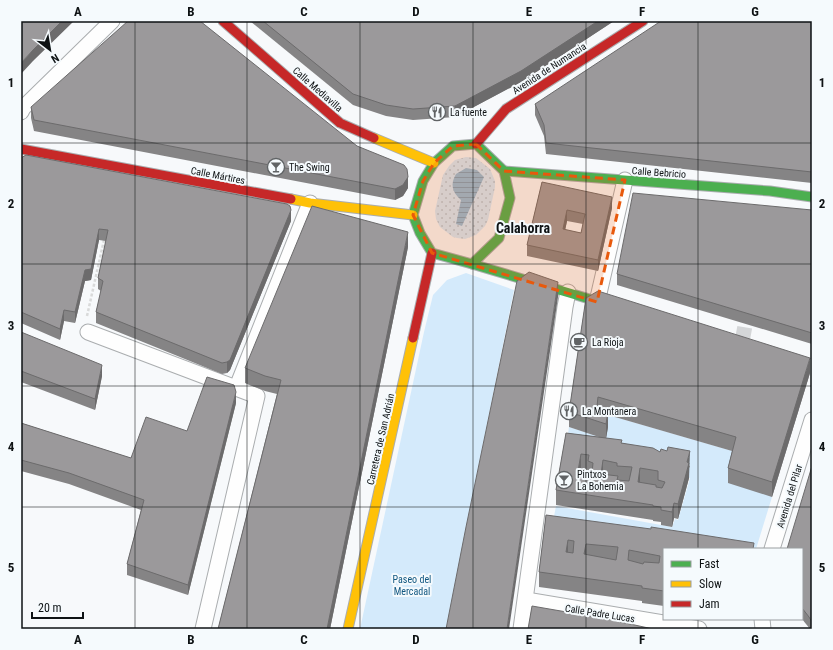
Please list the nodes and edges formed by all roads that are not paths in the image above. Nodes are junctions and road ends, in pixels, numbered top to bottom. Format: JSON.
{"nodes":[{"id":1,"x":112,"y":21,"type":"edge"},
{"id":2,"x":223,"y":21,"type":"edge"},
{"id":3,"x":643,"y":21,"type":"edge"},
{"id":4,"x":21,"y":112,"type":"edge"},
{"id":5,"x":476,"y":144,"type":"junction"},
{"id":6,"x":21,"y":149,"type":"edge"},
{"id":7,"x":434,"y":163,"type":"junction"},
{"id":8,"x":504,"y":171,"type":"junction"},
{"id":9,"x":625,"y":180,"type":"junction"},
{"id":10,"x":812,"y":197,"type":"edge"},
{"id":11,"x":310,"y":203,"type":"junction"},
{"id":12,"x":413,"y":215,"type":"junction"},
{"id":13,"x":432,"y":253,"type":"junction"},
{"id":14,"x":472,"y":264,"type":"junction"},
{"id":15,"x":568,"y":292,"type":"junction"},
{"id":16,"x":597,"y":302,"type":"junction"},
{"id":17,"x":620,"y":308,"type":"edge"},
{"id":18,"x":88,"y":332,"type":"road end"},
{"id":19,"x":237,"y":387,"type":"junction"},
{"id":20,"x":812,"y":420,"type":"edge"},
{"id":21,"x":772,"y":548,"type":"edge"},
{"id":22,"x":526,"y":600,"type":"junction"},
{"id":23,"x":203,"y":629,"type":"edge"},
{"id":24,"x":348,"y":629,"type":"edge"},
{"id":25,"x":521,"y":629,"type":"edge"},
{"id":26,"x":699,"y":629,"type":"edge"}],
"edges":[{"from":1,"to":4,"type":"street"},
{"from":2,"to":7,"type":"street","name":"Calle Mediavilla"},
{"from":3,"to":5,"type":"street","name":"Avenida de Numancia"},
{"from":5,"to":7,"type":"street"},
{"from":5,"to":8,"type":"street"},
{"from":6,"to":11,"type":"street","name":"Calle Mártires"},
{"from":7,"to":12,"type":"street"},
{"from":8,"to":9,"type":"street","name":"Calle Bebricio"},
{"from":8,"to":14,"type":"street"},
{"from":9,"to":10,"type":"street","name":"Calle Bebricio"},
{"from":9,"to":16,"type":"street"},
{"from":11,"to":12,"type":"street","name":"Calle Mártires"},
{"from":11,"to":19,"type":"street"},
{"from":12,"to":13,"type":"street"},
{"from":13,"to":14,"type":"street"},
{"from":13,"to":24,"type":"street","name":"Carretera de San Adrián"},
{"from":14,"to":15,"type":"street"},
{"from":15,"to":16,"type":"street"},
{"from":15,"to":22,"type":"street"},
{"from":16,"to":17,"type":"street"},
{"from":18,"to":19,"type":"street"},
{"from":19,"to":23,"type":"street"},
{"from":20,"to":21,"type":"street","name":"Avenida del Pilar"},
{"from":22,"to":25,"type":"street"},
{"from":22,"to":26,"type":"street","name":"Calle Padre Lucas"}]}
